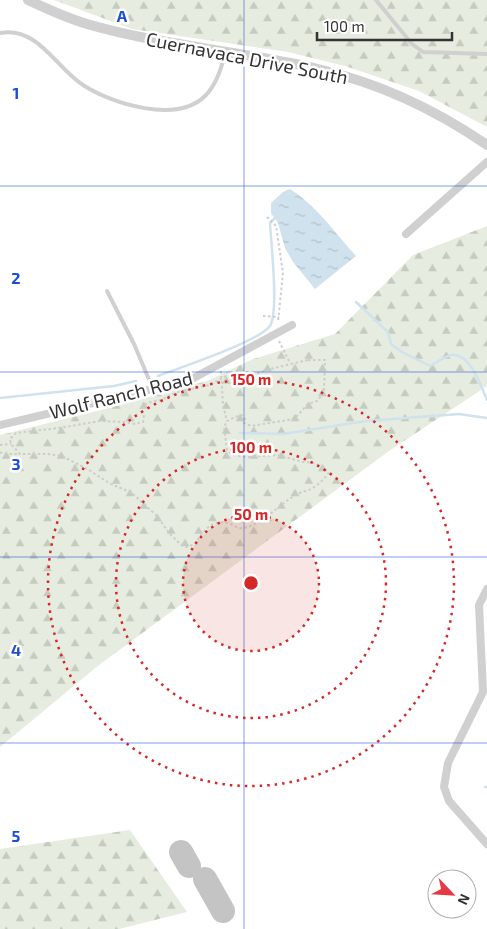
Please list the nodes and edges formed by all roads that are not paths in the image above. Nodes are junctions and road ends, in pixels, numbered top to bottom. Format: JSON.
{"nodes":[{"id":1,"x":28,"y":0,"type":"edge"},
{"id":2,"x":376,"y":0,"type":"edge"},
{"id":3,"x":0,"y":33,"type":"edge"},
{"id":4,"x":226,"y":52,"type":"junction"},
{"id":5,"x":487,"y":54,"type":"edge"},
{"id":6,"x":487,"y":145,"type":"edge"},
{"id":7,"x":487,"y":162,"type":"edge"},
{"id":8,"x":406,"y":234,"type":"dead end"},
{"id":9,"x":107,"y":291,"type":"dead end"},
{"id":10,"x":292,"y":325,"type":"dead end"},
{"id":11,"x":153,"y":389,"type":"junction"},
{"id":12,"x":0,"y":425,"type":"edge"},
{"id":13,"x":487,"y":590,"type":"edge"},
{"id":14,"x":487,"y":844,"type":"edge"}],
"edges":[{"from":1,"to":4,"type":"street","name":"Cuernavaca Drive South"},
{"from":2,"to":5,"type":"lane"},
{"from":3,"to":4,"type":"lane"},
{"from":4,"to":6,"type":"street","name":"Cuernavaca Drive South"},
{"from":7,"to":8,"type":"street"},
{"from":9,"to":11,"type":"lane"},
{"from":10,"to":11,"type":"street","name":"Wolf Ranch Road"},
{"from":11,"to":12,"type":"street","name":"Wolf Ranch Road"},
{"from":13,"to":14,"type":"street"}]}
